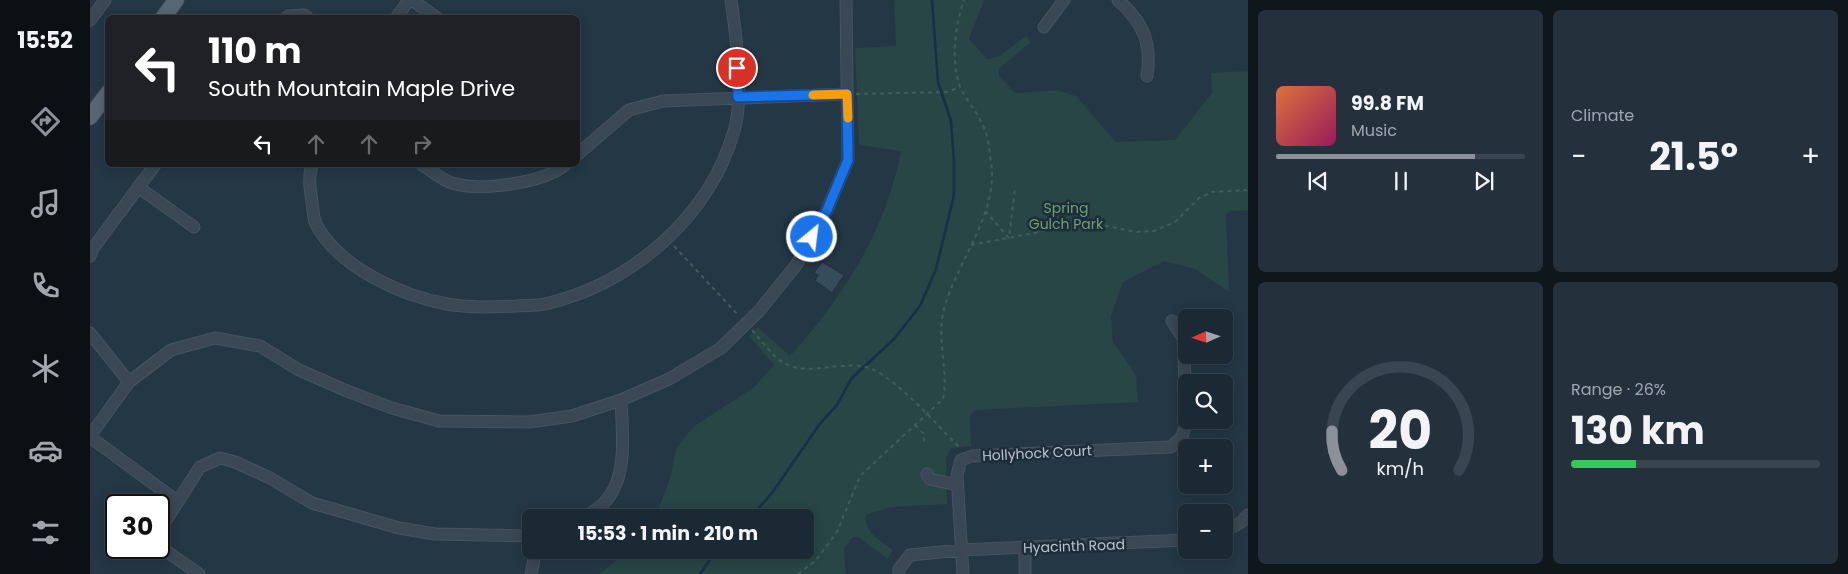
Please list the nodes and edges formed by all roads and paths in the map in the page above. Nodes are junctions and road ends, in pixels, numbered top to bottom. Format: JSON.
{"nodes":[{"id":1,"x":104,"y":0,"type":"edge"},
{"id":2,"x":176,"y":0,"type":"edge"},
{"id":3,"x":411,"y":0,"type":"edge"},
{"id":4,"x":731,"y":0,"type":"edge"},
{"id":5,"x":846,"y":0,"type":"edge"},
{"id":6,"x":964,"y":0,"type":"edge"},
{"id":7,"x":1064,"y":0,"type":"edge"},
{"id":8,"x":1118,"y":0,"type":"edge"},
{"id":9,"x":165,"y":15,"type":"edge"},
{"id":10,"x":398,"y":15,"type":"edge"},
{"id":11,"x":433,"y":15,"type":"edge"},
{"id":12,"x":90,"y":20,"type":"edge"},
{"id":13,"x":1044,"y":28,"type":"dead end"},
{"id":14,"x":1147,"y":76,"type":"dead end"},
{"id":15,"x":960,"y":88,"type":"junction"},
{"id":16,"x":847,"y":94,"type":"junction"},
{"id":17,"x":105,"y":97,"type":"edge"},
{"id":18,"x":738,"y":97,"type":"junction"},
{"id":19,"x":90,"y":117,"type":"edge"},
{"id":20,"x":580,"y":152,"type":"edge"},
{"id":21,"x":152,"y":167,"type":"edge"},
{"id":22,"x":311,"y":167,"type":"edge"},
{"id":23,"x":425,"y":167,"type":"edge"},
{"id":24,"x":563,"y":167,"type":"edge"},
{"id":25,"x":138,"y":186,"type":"junction"},
{"id":26,"x":1015,"y":188,"type":"dead end"},
{"id":27,"x":1248,"y":190,"type":"edge"},
{"id":28,"x":985,"y":211,"type":"junction"},
{"id":29,"x":194,"y":227,"type":"dead end"},
{"id":30,"x":1009,"y":238,"type":"junction"},
{"id":31,"x":971,"y":245,"type":"junction"},
{"id":32,"x":90,"y":256,"type":"edge"},
{"id":33,"x":1172,"y":321,"type":"dead end"},
{"id":34,"x":90,"y":334,"type":"edge"},
{"id":35,"x":858,"y":365,"type":"dead end"},
{"id":36,"x":1185,"y":374,"type":"edge"},
{"id":37,"x":129,"y":382,"type":"junction"},
{"id":38,"x":620,"y":400,"type":"junction"},
{"id":39,"x":926,"y":415,"type":"junction"},
{"id":40,"x":915,"y":425,"type":"junction"},
{"id":41,"x":1184,"y":429,"type":"edge"},
{"id":42,"x":90,"y":437,"type":"edge"},
{"id":43,"x":925,"y":445,"type":"dead end"},
{"id":44,"x":961,"y":460,"type":"junction"},
{"id":45,"x":927,"y":474,"type":"dead end"},
{"id":46,"x":957,"y":485,"type":"junction"},
{"id":47,"x":177,"y":501,"type":"junction"},
{"id":48,"x":596,"y":509,"type":"edge"},
{"id":49,"x":170,"y":513,"type":"edge"},
{"id":50,"x":1248,"y":515,"type":"edge"},
{"id":51,"x":1233,"y":526,"type":"edge"},
{"id":52,"x":522,"y":536,"type":"edge"},
{"id":53,"x":1178,"y":540,"type":"edge"},
{"id":54,"x":1025,"y":548,"type":"junction"},
{"id":55,"x":961,"y":550,"type":"junction"},
{"id":56,"x":170,"y":554,"type":"edge"},
{"id":57,"x":534,"y":559,"type":"edge"},
{"id":58,"x":199,"y":574,"type":"edge"},
{"id":59,"x":531,"y":574,"type":"edge"},
{"id":60,"x":798,"y":574,"type":"edge"},
{"id":61,"x":899,"y":574,"type":"edge"},
{"id":62,"x":963,"y":574,"type":"edge"},
{"id":63,"x":1025,"y":574,"type":"edge"}],
"edges":[{"from":1,"to":12,"type":"street"},
{"from":2,"to":9,"type":"main road"},
{"from":3,"to":10,"type":"street"},
{"from":3,"to":11,"type":"street"},
{"from":4,"to":18,"type":"street"},
{"from":5,"to":16,"type":"street"},
{"from":6,"to":15,"type":"path"},
{"from":7,"to":13,"type":"street"},
{"from":8,"to":14,"type":"street"},
{"from":15,"to":16,"type":"path"},
{"from":15,"to":28,"type":"path"},
{"from":16,"to":18,"type":"street"},
{"from":16,"to":38,"type":"street"},
{"from":17,"to":19,"type":"main road"},
{"from":18,"to":20,"type":"street"},
{"from":18,"to":22,"type":"street"},
{"from":21,"to":25,"type":"street"},
{"from":23,"to":24,"type":"street"},
{"from":25,"to":29,"type":"street"},
{"from":25,"to":32,"type":"street"},
{"from":26,"to":30,"type":"path"},
{"from":27,"to":30,"type":"path"},
{"from":28,"to":30,"type":"path"},
{"from":28,"to":31,"type":"path"},
{"from":30,"to":31,"type":"path"},
{"from":31,"to":39,"type":"path"},
{"from":33,"to":36,"type":"street"},
{"from":34,"to":37,"type":"street"},
{"from":35,"to":39,"type":"path"},
{"from":37,"to":38,"type":"street"},
{"from":37,"to":42,"type":"street"},
{"from":38,"to":48,"type":"street"},
{"from":39,"to":40,"type":"path"},
{"from":39,"to":44,"type":"path"},
{"from":40,"to":43,"type":"path"},
{"from":40,"to":60,"type":"path"},
{"from":41,"to":44,"type":"street","name":"Hollyhock Court"},
{"from":42,"to":47,"type":"street"},
{"from":44,"to":46,"type":"street"},
{"from":45,"to":46,"type":"street"},
{"from":46,"to":55,"type":"street"},
{"from":47,"to":49,"type":"street"},
{"from":47,"to":52,"type":"street"},
{"from":50,"to":51,"type":"street"},
{"from":53,"to":54,"type":"street","name":"Hyacinth Road"},
{"from":54,"to":55,"type":"street","name":"Hyacinth Road"},
{"from":54,"to":63,"type":"street"},
{"from":55,"to":61,"type":"street","name":"Hyacinth Road"},
{"from":55,"to":62,"type":"street"},
{"from":56,"to":58,"type":"street"},
{"from":57,"to":59,"type":"street"}]}
